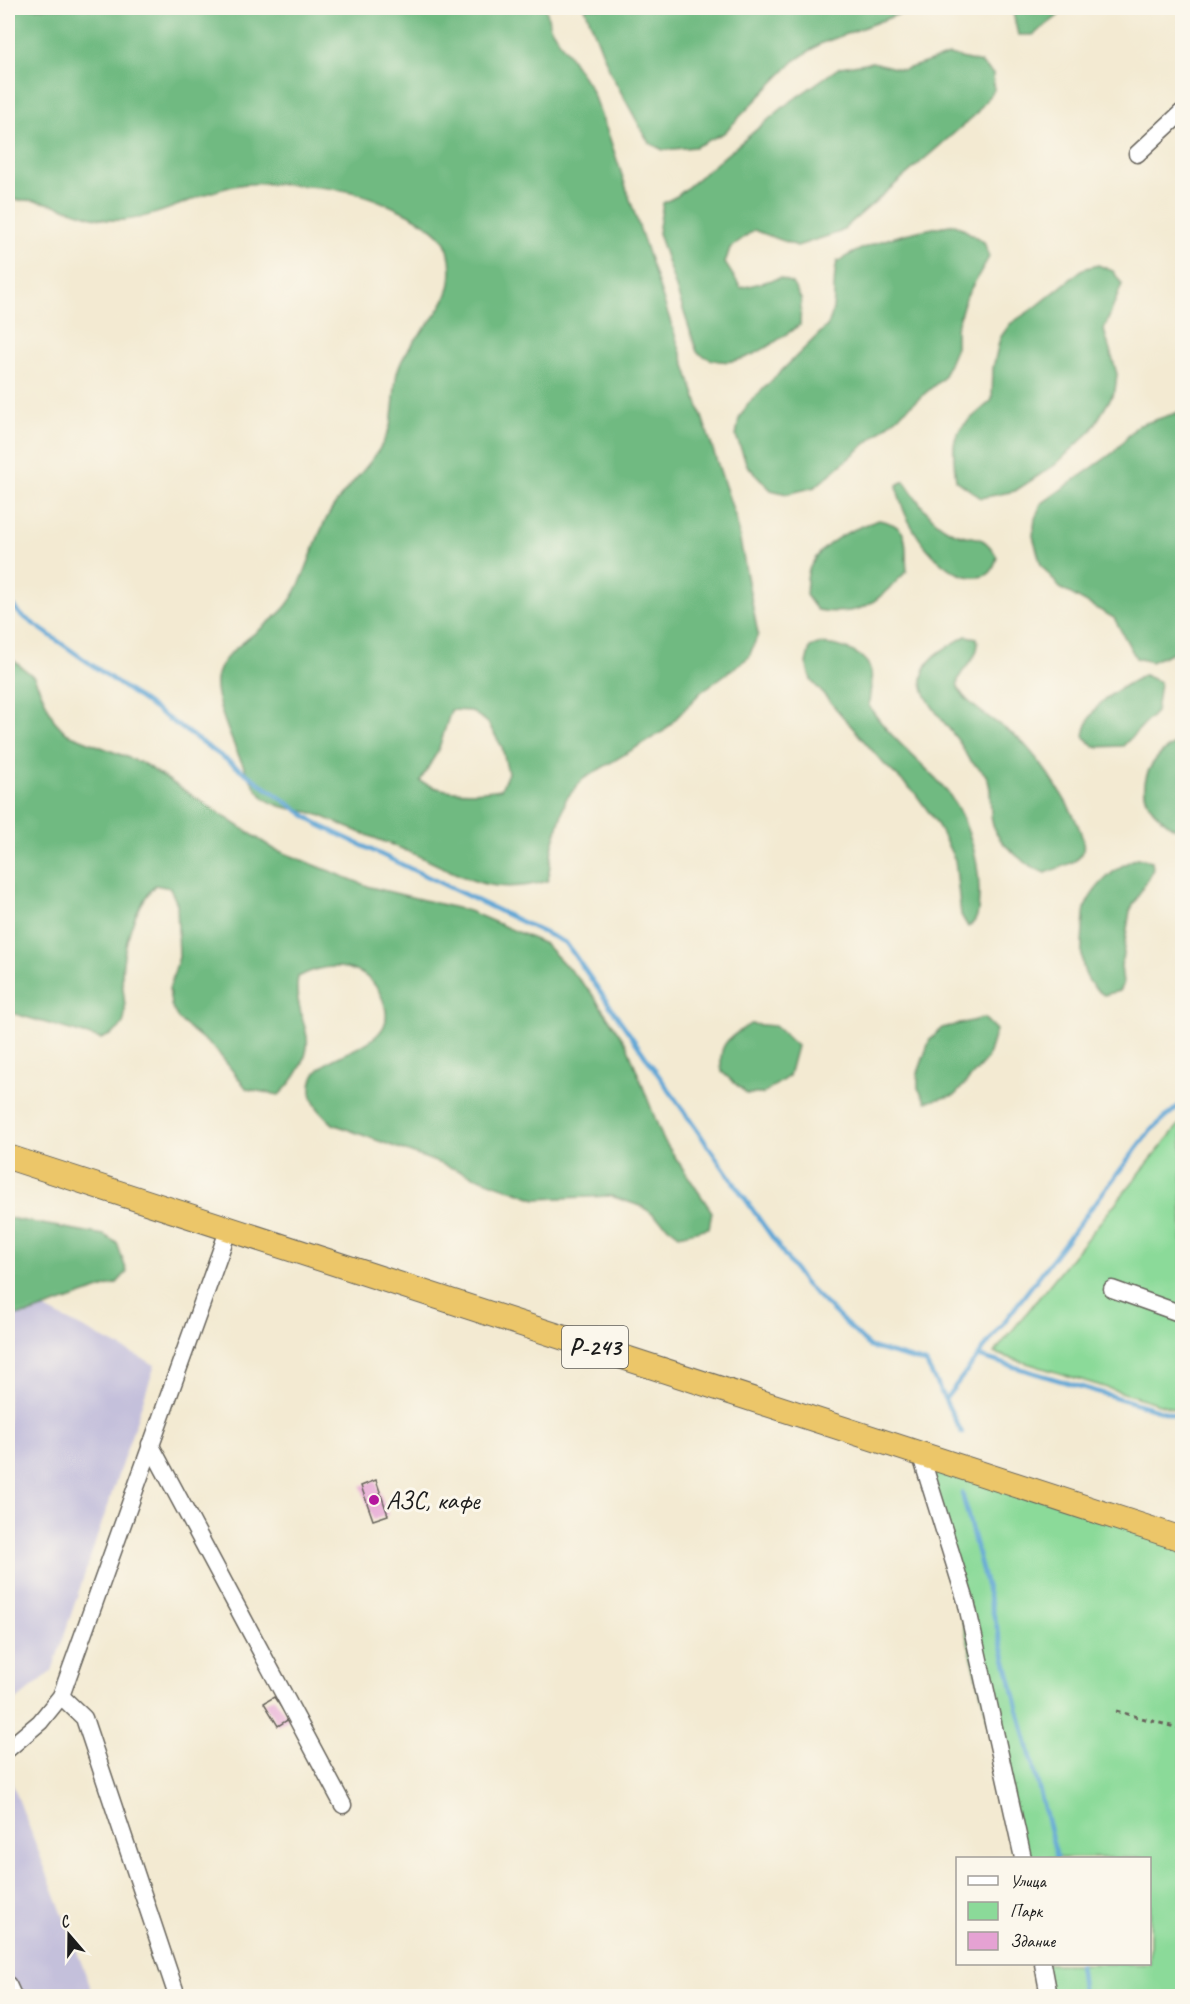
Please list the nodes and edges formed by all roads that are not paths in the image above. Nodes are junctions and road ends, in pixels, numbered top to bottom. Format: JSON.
{"nodes":[{"id":1,"x":1182,"y":112,"type":"edge"},
{"id":2,"x":1137,"y":154,"type":"dead end"},
{"id":3,"x":8,"y":1157,"type":"edge"},
{"id":4,"x":229,"y":1228,"type":"junction"},
{"id":5,"x":1112,"y":1289,"type":"dead end"},
{"id":6,"x":1182,"y":1314,"type":"edge"},
{"id":7,"x":150,"y":1444,"type":"junction"},
{"id":8,"x":920,"y":1453,"type":"junction"},
{"id":9,"x":1182,"y":1539,"type":"edge"},
{"id":10,"x":61,"y":1696,"type":"junction"},
{"id":11,"x":8,"y":1749,"type":"edge"},
{"id":12,"x":343,"y":1805,"type":"dead end"},
{"id":13,"x":1023,"y":1857,"type":"edge"},
{"id":14,"x":1043,"y":1965,"type":"edge"},
{"id":15,"x":8,"y":1985,"type":"edge"},
{"id":16,"x":13,"y":1996,"type":"edge"},
{"id":17,"x":177,"y":1996,"type":"edge"},
{"id":18,"x":1049,"y":1996,"type":"edge"}],
"edges":[{"from":1,"to":2,"type":"street"},
{"from":3,"to":4,"type":"highway","number":"Р-243"},
{"from":4,"to":7,"type":"street"},
{"from":4,"to":8,"type":"highway","number":"Р-243"},
{"from":5,"to":6,"type":"street"},
{"from":7,"to":10,"type":"street"},
{"from":7,"to":12,"type":"street"},
{"from":8,"to":9,"type":"highway","number":"Р-243"},
{"from":8,"to":13,"type":"street"},
{"from":10,"to":11,"type":"street"},
{"from":10,"to":17,"type":"street"},
{"from":14,"to":18,"type":"street"},
{"from":15,"to":16,"type":"street"}]}
